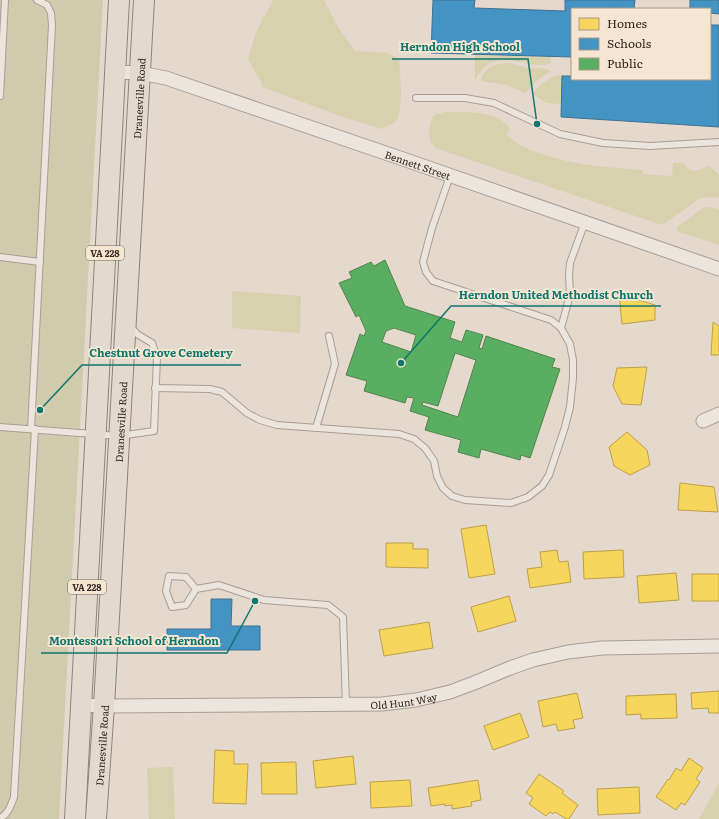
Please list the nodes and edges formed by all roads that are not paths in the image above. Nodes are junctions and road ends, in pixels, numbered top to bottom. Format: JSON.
{"nodes":[{"id":1,"x":5,"y":0,"type":"edge"},
{"id":2,"x":37,"y":0,"type":"edge"},
{"id":3,"x":120,"y":0,"type":"edge"},
{"id":4,"x":144,"y":0,"type":"edge"},
{"id":5,"x":115,"y":72,"type":"junction"},
{"id":6,"x":140,"y":73,"type":"junction"},
{"id":7,"x":0,"y":96,"type":"edge"},
{"id":8,"x":416,"y":98,"type":"dead end"},
{"id":9,"x":719,"y":142,"type":"edge"},
{"id":10,"x":450,"y":176,"type":"junction"},
{"id":11,"x":585,"y":222,"type":"junction"},
{"id":12,"x":0,"y":257,"type":"edge"},
{"id":13,"x":40,"y":262,"type":"junction"},
{"id":14,"x":719,"y":269,"type":"edge"},
{"id":15,"x":126,"y":322,"type":"junction"},
{"id":16,"x":561,"y":328,"type":"junction"},
{"id":17,"x":329,"y":336,"type":"dead end"},
{"id":18,"x":155,"y":388,"type":"junction"},
{"id":19,"x":719,"y":414,"type":"edge"},
{"id":20,"x":703,"y":421,"type":"dead end"},
{"id":21,"x":0,"y":427,"type":"edge"},
{"id":22,"x":316,"y":428,"type":"junction"},
{"id":23,"x":33,"y":429,"type":"junction"},
{"id":24,"x":95,"y":435,"type":"junction"},
{"id":25,"x":119,"y":436,"type":"junction"},
{"id":26,"x":196,"y":589,"type":"junction"},
{"id":27,"x":719,"y":646,"type":"edge"},
{"id":28,"x":346,"y":704,"type":"junction"},
{"id":29,"x":82,"y":705,"type":"junction"},
{"id":30,"x":104,"y":706,"type":"junction"},
{"id":31,"x":0,"y":818,"type":"edge"},
{"id":32,"x":75,"y":819,"type":"edge"},
{"id":33,"x":96,"y":819,"type":"edge"}],
"edges":[{"from":1,"to":7,"type":"lane"},
{"from":2,"to":13,"type":"lane"},
{"from":3,"to":5,"type":"main road","number":"VA 228"},
{"from":4,"to":6,"type":"main road","name":"Dranesville Road","number":"VA 228"},
{"from":5,"to":6,"type":"street","name":"Bennett Street"},
{"from":5,"to":24,"type":"main road","number":"VA 228"},
{"from":6,"to":10,"type":"street","name":"Bennett Street"},
{"from":6,"to":15,"type":"main road","name":"Dranesville Road","number":"VA 228"},
{"from":8,"to":9,"type":"lane"},
{"from":10,"to":11,"type":"street","name":"Bennett Street"},
{"from":10,"to":16,"type":"lane"},
{"from":11,"to":14,"type":"street","name":"Bennett Street"},
{"from":11,"to":16,"type":"lane"},
{"from":12,"to":13,"type":"lane"},
{"from":13,"to":23,"type":"lane"},
{"from":15,"to":18,"type":"lane"},
{"from":15,"to":25,"type":"main road","name":"Dranesville Road","number":"VA 228"},
{"from":16,"to":22,"type":"lane"},
{"from":17,"to":22,"type":"lane"},
{"from":18,"to":22,"type":"lane"},
{"from":18,"to":25,"type":"lane"},
{"from":19,"to":20,"type":"street"},
{"from":21,"to":23,"type":"lane"},
{"from":23,"to":24,"type":"lane"},
{"from":23,"to":31,"type":"lane"},
{"from":24,"to":25,"type":"lane"},
{"from":24,"to":29,"type":"main road","number":"VA 228"},
{"from":25,"to":30,"type":"main road","name":"Dranesville Road","number":"VA 228"},
{"from":26,"to":26,"type":"lane"},
{"from":26,"to":28,"type":"lane"},
{"from":27,"to":28,"type":"street","name":"Old Hunt Way"},
{"from":28,"to":30,"type":"street","name":"Old Hunt Way"},
{"from":29,"to":30,"type":"street","name":"Old Hunt Way"},
{"from":29,"to":32,"type":"main road","number":"VA 228"},
{"from":30,"to":33,"type":"main road","name":"Dranesville Road","number":"VA 228"}]}
